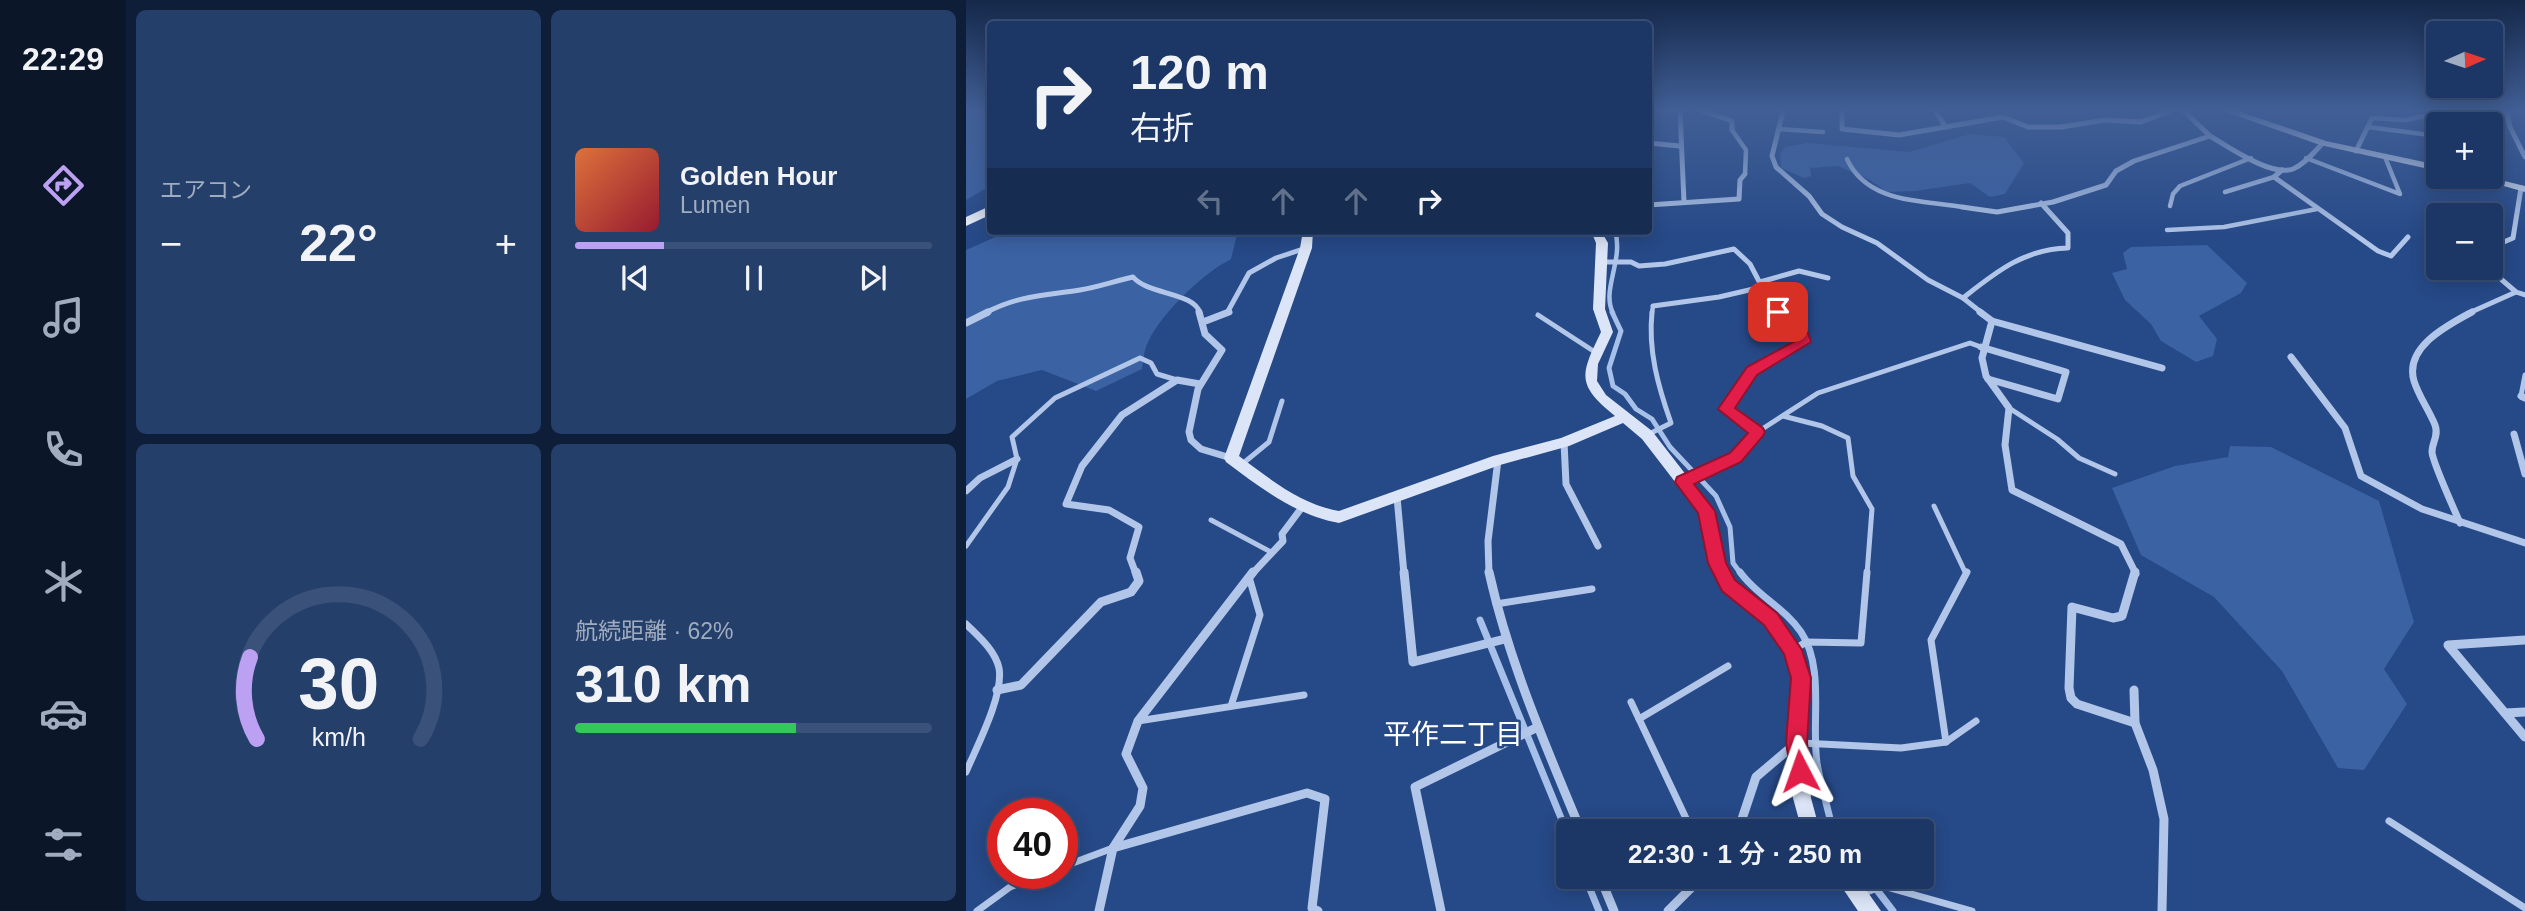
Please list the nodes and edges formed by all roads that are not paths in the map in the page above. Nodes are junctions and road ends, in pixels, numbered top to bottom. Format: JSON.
{"nodes":[{"id":1,"x":1681,"y":154,"type":"edge"},
{"id":2,"x":1748,"y":154,"type":"edge"},
{"id":3,"x":1773,"y":154,"type":"edge"},
{"id":4,"x":2157,"y":154,"type":"edge"},
{"id":5,"x":2243,"y":154,"type":"edge"},
{"id":6,"x":2311,"y":154,"type":"edge"},
{"id":7,"x":2368,"y":154,"type":"edge"},
{"id":8,"x":2385,"y":157,"type":"junction"},
{"id":9,"x":2251,"y":158,"type":"junction"},
{"id":10,"x":2306,"y":158,"type":"junction"},
{"id":11,"x":1847,"y":159,"type":"dead end"},
{"id":12,"x":2426,"y":166,"type":"edge"},
{"id":13,"x":2282,"y":170,"type":"junction"},
{"id":14,"x":1745,"y":174,"type":"joint"},
{"id":15,"x":2274,"y":177,"type":"junction"},
{"id":16,"x":2503,"y":184,"type":"edge"},
{"id":17,"x":2523,"y":189,"type":"edge"},
{"id":18,"x":2225,"y":192,"type":"dead end"},
{"id":19,"x":1684,"y":202,"type":"junction"},
{"id":20,"x":2040,"y":203,"type":"junction"},
{"id":21,"x":1652,"y":205,"type":"edge"},
{"id":22,"x":2171,"y":206,"type":"dead end"},
{"id":23,"x":1962,"y":207,"type":"joint"},
{"id":24,"x":2317,"y":209,"type":"junction"},
{"id":25,"x":987,"y":212,"type":"edge"},
{"id":26,"x":987,"y":221,"type":"edge"},
{"id":27,"x":966,"y":222,"type":"edge"},
{"id":28,"x":2167,"y":230,"type":"dead end"},
{"id":29,"x":966,"y":231,"type":"edge"},
{"id":30,"x":1308,"y":235,"type":"edge"},
{"id":31,"x":1598,"y":235,"type":"edge"},
{"id":32,"x":2408,"y":237,"type":"dead end"},
{"id":33,"x":2503,"y":242,"type":"edge"},
{"id":34,"x":1306,"y":248,"type":"junction"},
{"id":35,"x":1606,"y":262,"type":"junction"},
{"id":36,"x":1828,"y":278,"type":"dead end"},
{"id":37,"x":2502,"y":280,"type":"edge"},
{"id":38,"x":1760,"y":282,"type":"junction"},
{"id":39,"x":2516,"y":292,"type":"junction"},
{"id":40,"x":2525,"y":295,"type":"edge"},
{"id":41,"x":1963,"y":298,"type":"junction"},
{"id":42,"x":1653,"y":306,"type":"joint"},
{"id":43,"x":1778,"y":312,"type":"dead end"},
{"id":44,"x":1538,"y":315,"type":"dead end"},
{"id":45,"x":1992,"y":321,"type":"junction"},
{"id":46,"x":1203,"y":322,"type":"junction"},
{"id":47,"x":966,"y":323,"type":"edge"},
{"id":48,"x":1981,"y":347,"type":"junction"},
{"id":49,"x":1598,"y":354,"type":"junction"},
{"id":50,"x":2291,"y":357,"type":"dead end"},
{"id":51,"x":2162,"y":368,"type":"dead end"},
{"id":52,"x":2525,"y":375,"type":"edge"},
{"id":53,"x":1987,"y":379,"type":"junction"},
{"id":54,"x":1177,"y":380,"type":"junction"},
{"id":55,"x":1200,"y":384,"type":"junction"},
{"id":56,"x":2523,"y":397,"type":"edge"},
{"id":57,"x":1282,"y":401,"type":"dead end"},
{"id":58,"x":2009,"y":408,"type":"junction"},
{"id":59,"x":1783,"y":416,"type":"junction"},
{"id":60,"x":1626,"y":417,"type":"junction"},
{"id":61,"x":1758,"y":432,"type":"junction"},
{"id":62,"x":2514,"y":434,"type":"dead end"},
{"id":63,"x":1647,"y":435,"type":"junction"},
{"id":64,"x":1564,"y":442,"type":"junction"},
{"id":65,"x":1017,"y":459,"type":"junction"},
{"id":66,"x":1498,"y":460,"type":"junction"},
{"id":67,"x":1236,"y":462,"type":"junction"},
{"id":68,"x":2116,"y":474,"type":"dead end"},
{"id":69,"x":2525,"y":474,"type":"edge"},
{"id":70,"x":1683,"y":482,"type":"junction"},
{"id":71,"x":966,"y":491,"type":"edge"},
{"id":72,"x":1396,"y":496,"type":"junction"},
{"id":73,"x":1303,"y":506,"type":"junction"},
{"id":74,"x":1934,"y":506,"type":"dead end"},
{"id":75,"x":1211,"y":520,"type":"dead end"},
{"id":76,"x":2460,"y":523,"type":"junction"},
{"id":77,"x":2525,"y":543,"type":"edge"},
{"id":78,"x":966,"y":546,"type":"edge"},
{"id":79,"x":1598,"y":546,"type":"dead end"},
{"id":80,"x":1271,"y":552,"type":"junction"},
{"id":81,"x":1249,"y":577,"type":"junction"},
{"id":82,"x":1591,"y":589,"type":"dead end"},
{"id":83,"x":1496,"y":604,"type":"junction"},
{"id":84,"x":966,"y":624,"type":"edge"},
{"id":85,"x":1506,"y":639,"type":"junction"},
{"id":86,"x":2525,"y":640,"type":"edge"},
{"id":87,"x":1793,"y":650,"type":"junction"},
{"id":88,"x":1728,"y":666,"type":"dead end"},
{"id":89,"x":997,"y":690,"type":"junction"},
{"id":90,"x":2134,"y":690,"type":"dead end"},
{"id":91,"x":1304,"y":695,"type":"dead end"},
{"id":92,"x":1631,"y":702,"type":"dead end"},
{"id":93,"x":1231,"y":706,"type":"junction"},
{"id":94,"x":2525,"y":712,"type":"edge"},
{"id":95,"x":2505,"y":713,"type":"junction"},
{"id":96,"x":1639,"y":719,"type":"junction"},
{"id":97,"x":1138,"y":721,"type":"junction"},
{"id":98,"x":1976,"y":721,"type":"dead end"},
{"id":99,"x":2135,"y":723,"type":"junction"},
{"id":100,"x":1538,"y":727,"type":"junction"},
{"id":101,"x":2525,"y":737,"type":"edge"},
{"id":102,"x":1946,"y":742,"type":"junction"},
{"id":103,"x":1797,"y":743,"type":"junction"},
{"id":104,"x":966,"y":772,"type":"edge"},
{"id":105,"x":1576,"y":819,"type":"edge"},
{"id":106,"x":1686,"y":819,"type":"edge"},
{"id":107,"x":1742,"y":819,"type":"edge"},
{"id":108,"x":1808,"y":819,"type":"edge"},
{"id":109,"x":2389,"y":821,"type":"dead end"},
{"id":110,"x":1113,"y":848,"type":"junction"},
{"id":111,"x":1078,"y":861,"type":"edge"},
{"id":112,"x":1007,"y":889,"type":"edge"},
{"id":113,"x":1605,"y":889,"type":"edge"},
{"id":114,"x":1690,"y":889,"type":"edge"},
{"id":115,"x":1854,"y":889,"type":"edge"},
{"id":116,"x":1865,"y":903,"type":"edge"},
{"id":117,"x":2525,"y":908,"type":"edge"},
{"id":118,"x":1312,"y":910,"type":"edge"},
{"id":119,"x":977,"y":911,"type":"edge"},
{"id":120,"x":1099,"y":911,"type":"edge"},
{"id":121,"x":1441,"y":911,"type":"edge"},
{"id":122,"x":1614,"y":911,"type":"edge"},
{"id":123,"x":1668,"y":911,"type":"edge"},
{"id":124,"x":1972,"y":911,"type":"edge"},
{"id":125,"x":2162,"y":911,"type":"edge"}],
"edges":[{"from":1,"to":19,"type":"street"},
{"from":2,"to":14,"type":"lane"},
{"from":3,"to":41,"type":"street"},
{"from":4,"to":20,"type":"street"},
{"from":5,"to":9,"type":"street"},
{"from":6,"to":10,"type":"street"},
{"from":7,"to":8,"type":"street"},
{"from":8,"to":10,"type":"lane"},
{"from":8,"to":12,"type":"street"},
{"from":9,"to":13,"type":"street"},
{"from":9,"to":22,"type":"lane"},
{"from":10,"to":13,"type":"street"},
{"from":11,"to":23,"type":"lane"},
{"from":13,"to":15,"type":"street"},
{"from":14,"to":19,"type":"street"},
{"from":15,"to":18,"type":"lane"},
{"from":15,"to":24,"type":"street"},
{"from":16,"to":17,"type":"street"},
{"from":17,"to":33,"type":"street"},
{"from":19,"to":21,"type":"street"},
{"from":20,"to":23,"type":"street"},
{"from":20,"to":41,"type":"street"},
{"from":24,"to":28,"type":"lane"},
{"from":24,"to":32,"type":"street"},
{"from":25,"to":27,"type":"main road"},
{"from":26,"to":29,"type":"main road"},
{"from":30,"to":34,"type":"street"},
{"from":31,"to":35,"type":"street"},
{"from":34,"to":46,"type":"street"},
{"from":34,"to":67,"type":"street"},
{"from":35,"to":38,"type":"street"},
{"from":35,"to":49,"type":"street"},
{"from":36,"to":38,"type":"street"},
{"from":37,"to":39,"type":"street"},
{"from":38,"to":42,"type":"street"},
{"from":39,"to":40,"type":"street"},
{"from":39,"to":76,"type":"street"},
{"from":41,"to":45,"type":"street"},
{"from":42,"to":63,"type":"lane"},
{"from":43,"to":61,"type":"street"},
{"from":44,"to":49,"type":"lane"},
{"from":45,"to":48,"type":"street"},
{"from":45,"to":51,"type":"street"},
{"from":46,"to":47,"type":"street"},
{"from":46,"to":55,"type":"street"},
{"from":48,"to":53,"type":"street"},
{"from":48,"to":53,"type":"street"},
{"from":48,"to":59,"type":"lane"},
{"from":49,"to":60,"type":"street"},
{"from":50,"to":76,"type":"street"},
{"from":52,"to":56,"type":"lane"},
{"from":53,"to":58,"type":"street"},
{"from":54,"to":55,"type":"street"},
{"from":54,"to":65,"type":"lane"},
{"from":54,"to":89,"type":"street"},
{"from":55,"to":67,"type":"street"},
{"from":57,"to":67,"type":"lane"},
{"from":58,"to":68,"type":"lane"},
{"from":58,"to":99,"type":"street"},
{"from":59,"to":61,"type":"lane"},
{"from":59,"to":87,"type":"lane"},
{"from":60,"to":63,"type":"street"},
{"from":60,"to":64,"type":"street"},
{"from":61,"to":70,"type":"lane"},
{"from":62,"to":69,"type":"street"},
{"from":63,"to":70,"type":"street"},
{"from":64,"to":66,"type":"street"},
{"from":64,"to":79,"type":"street"},
{"from":65,"to":71,"type":"street"},
{"from":65,"to":78,"type":"lane"},
{"from":66,"to":72,"type":"street"},
{"from":66,"to":83,"type":"street"},
{"from":67,"to":73,"type":"street"},
{"from":70,"to":87,"type":"street"},
{"from":72,"to":73,"type":"street"},
{"from":72,"to":85,"type":"street"},
{"from":73,"to":80,"type":"street"},
{"from":74,"to":102,"type":"lane"},
{"from":75,"to":80,"type":"lane"},
{"from":76,"to":77,"type":"street"},
{"from":80,"to":81,"type":"street"},
{"from":81,"to":93,"type":"lane"},
{"from":81,"to":97,"type":"street"},
{"from":82,"to":83,"type":"lane"},
{"from":83,"to":85,"type":"street"},
{"from":84,"to":89,"type":"lane"},
{"from":85,"to":100,"type":"street"},
{"from":86,"to":95,"type":"street"},
{"from":87,"to":103,"type":"street"},
{"from":88,"to":96,"type":"lane"},
{"from":89,"to":104,"type":"lane"},
{"from":90,"to":99,"type":"street"},
{"from":91,"to":93,"type":"lane"},
{"from":92,"to":96,"type":"lane"},
{"from":93,"to":97,"type":"lane"},
{"from":94,"to":95,"type":"street"},
{"from":95,"to":101,"type":"street"},
{"from":96,"to":106,"type":"lane"},
{"from":97,"to":110,"type":"street"},
{"from":98,"to":102,"type":"lane"},
{"from":99,"to":125,"type":"street"},
{"from":100,"to":105,"type":"street"},
{"from":100,"to":121,"type":"street"},
{"from":102,"to":103,"type":"lane"},
{"from":103,"to":107,"type":"street"},
{"from":103,"to":108,"type":"street"},
{"from":109,"to":117,"type":"lane"},
{"from":110,"to":111,"type":"lane"},
{"from":110,"to":118,"type":"street"},
{"from":110,"to":120,"type":"street"},
{"from":112,"to":119,"type":"lane"},
{"from":113,"to":122,"type":"street"},
{"from":114,"to":123,"type":"street"},
{"from":115,"to":116,"type":"street"},
{"from":116,"to":124,"type":"lane"}]}
